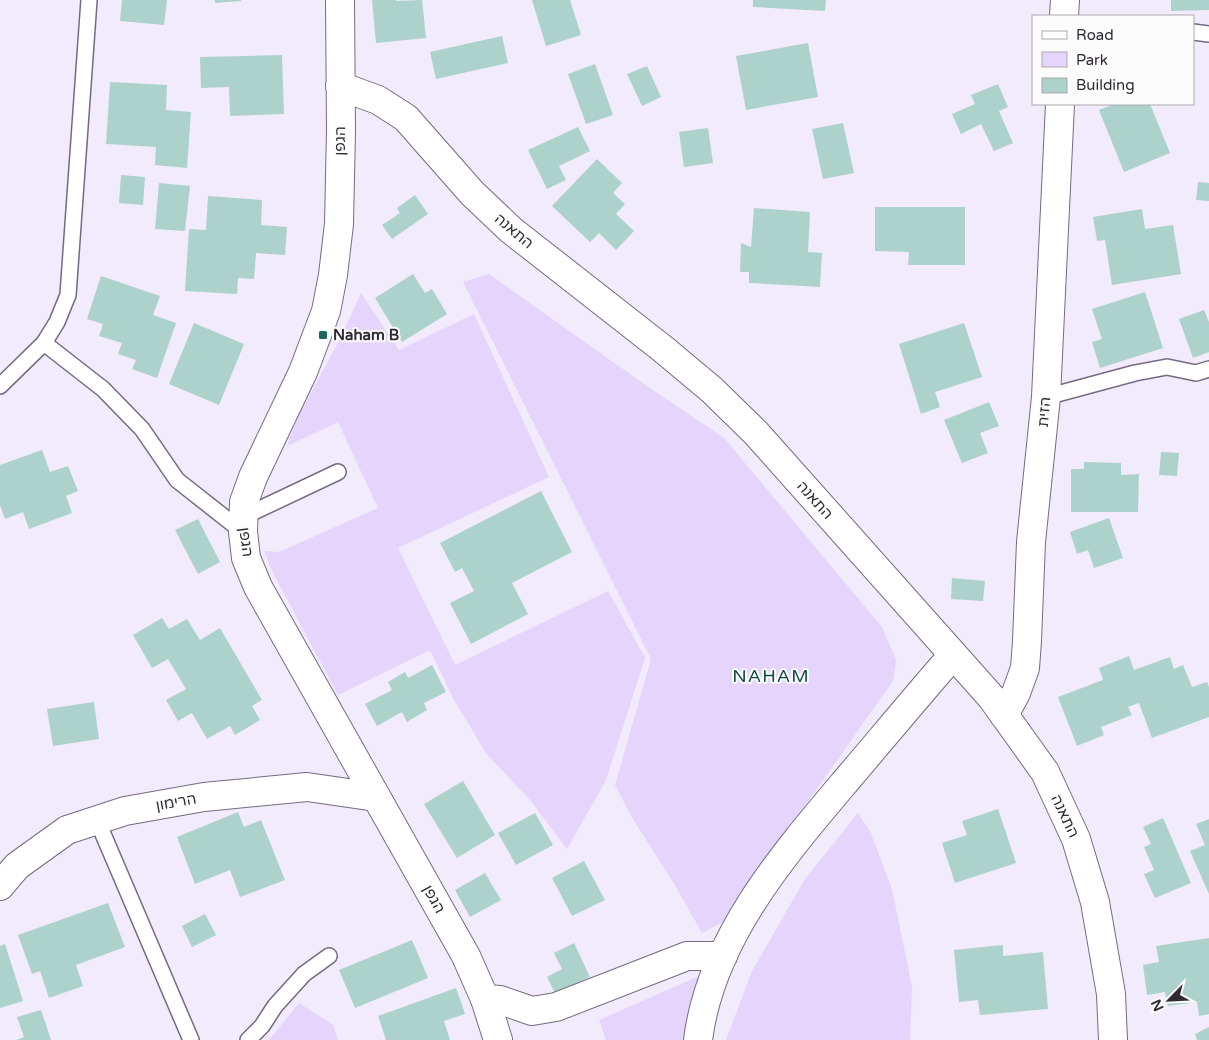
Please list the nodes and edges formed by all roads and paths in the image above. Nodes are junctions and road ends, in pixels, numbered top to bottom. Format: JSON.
{"nodes":[{"id":1,"x":89,"y":0,"type":"edge"},
{"id":2,"x":340,"y":0,"type":"edge"},
{"id":3,"x":1065,"y":0,"type":"edge"},
{"id":4,"x":1064,"y":15,"type":"edge"},
{"id":5,"x":1194,"y":32,"type":"edge"},
{"id":6,"x":1209,"y":34,"type":"edge"},
{"id":7,"x":340,"y":86,"type":"junction"},
{"id":8,"x":1060,"y":105,"type":"edge"},
{"id":9,"x":44,"y":343,"type":"junction"},
{"id":10,"x":1209,"y":369,"type":"edge"},
{"id":11,"x":0,"y":386,"type":"edge"},
{"id":12,"x":1046,"y":397,"type":"junction"},
{"id":13,"x":338,"y":472,"type":"dead end"},
{"id":14,"x":243,"y":525,"type":"junction"},
{"id":15,"x":953,"y":655,"type":"junction"},
{"id":16,"x":1004,"y":715,"type":"junction"},
{"id":17,"x":376,"y":797,"type":"junction"},
{"id":18,"x":97,"y":820,"type":"junction"},
{"id":19,"x":0,"y":886,"type":"edge"},
{"id":20,"x":330,"y":956,"type":"dead end"},
{"id":21,"x":723,"y":956,"type":"junction"},
{"id":22,"x":485,"y":999,"type":"junction"},
{"id":23,"x":191,"y":1040,"type":"edge"},
{"id":24,"x":248,"y":1040,"type":"edge"},
{"id":25,"x":498,"y":1040,"type":"edge"},
{"id":26,"x":698,"y":1040,"type":"edge"},
{"id":27,"x":1113,"y":1040,"type":"edge"}],
"edges":[{"from":1,"to":9,"type":"lane"},
{"from":2,"to":7,"type":"street","name":"הגפן"},
{"from":3,"to":4,"type":"street"},
{"from":5,"to":6,"type":"lane"},
{"from":7,"to":14,"type":"street","name":"הגפן"},
{"from":7,"to":15,"type":"street","name":"התאנה"},
{"from":8,"to":12,"type":"street","name":"הזית"},
{"from":9,"to":11,"type":"lane"},
{"from":9,"to":14,"type":"lane"},
{"from":10,"to":12,"type":"lane"},
{"from":12,"to":16,"type":"street","name":"הזית"},
{"from":13,"to":14,"type":"lane"},
{"from":14,"to":17,"type":"street","name":"הגפן"},
{"from":15,"to":16,"type":"street","name":"התאנה"},
{"from":15,"to":21,"type":"street"},
{"from":16,"to":27,"type":"street","name":"התאנה"},
{"from":17,"to":18,"type":"street","name":"הרימון"},
{"from":17,"to":22,"type":"street","name":"הגפן"},
{"from":18,"to":19,"type":"street","name":"הרימון"},
{"from":18,"to":23,"type":"lane"},
{"from":20,"to":24,"type":"lane"},
{"from":21,"to":22,"type":"street"},
{"from":21,"to":26,"type":"street"},
{"from":22,"to":25,"type":"street","name":"הגפן"}]}
